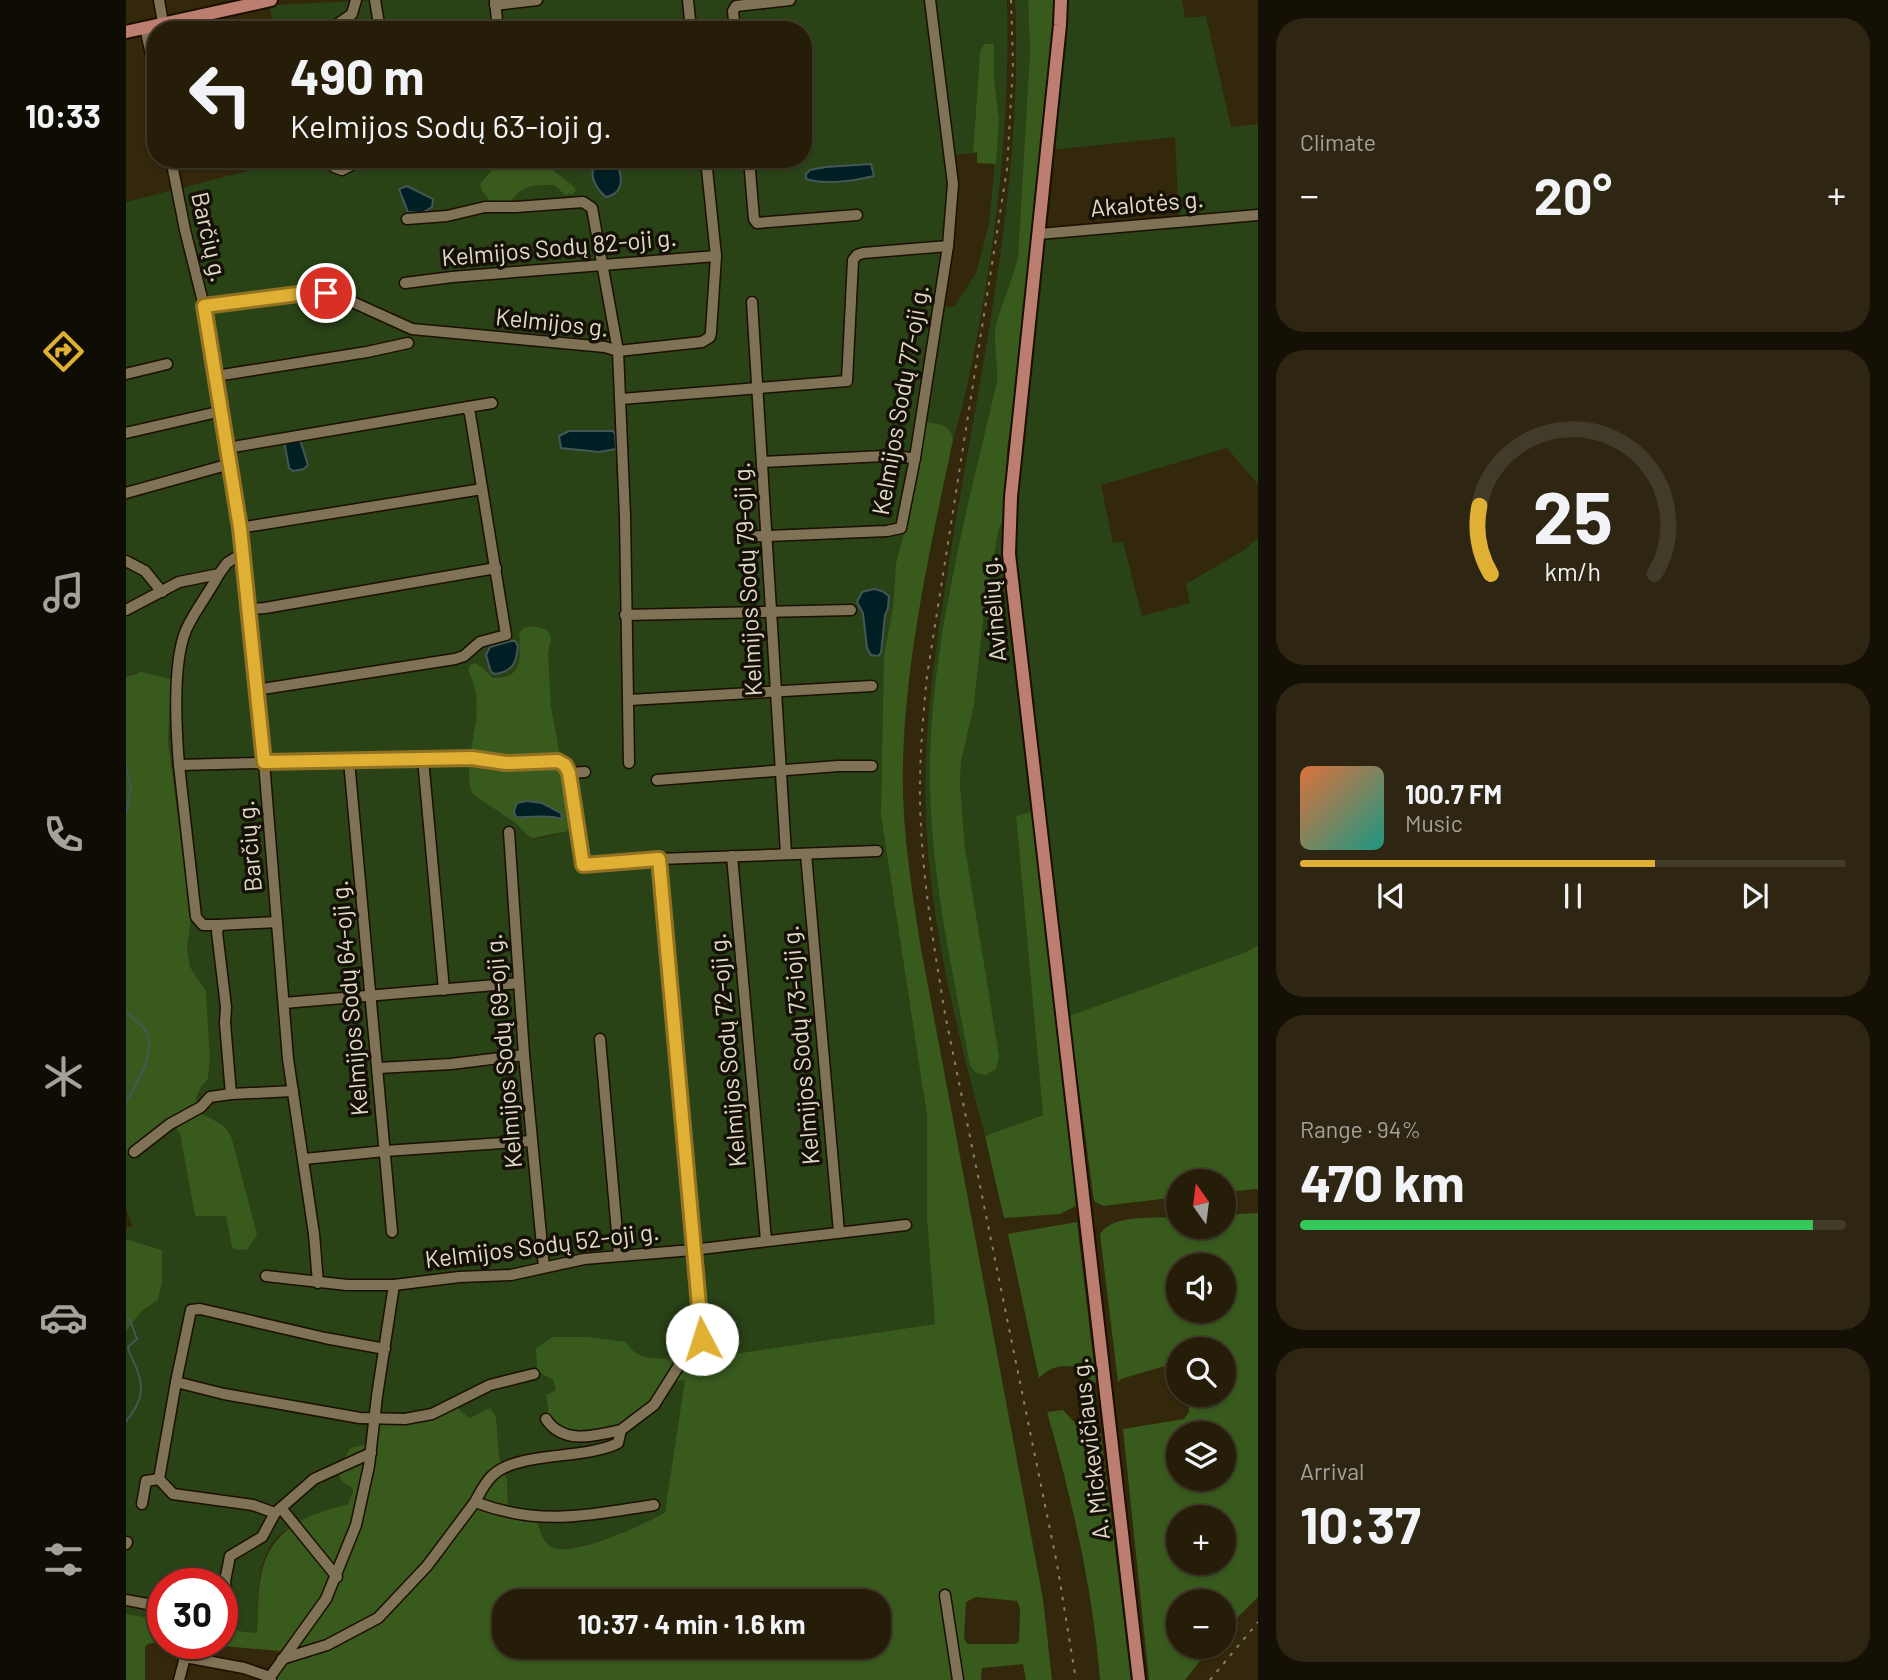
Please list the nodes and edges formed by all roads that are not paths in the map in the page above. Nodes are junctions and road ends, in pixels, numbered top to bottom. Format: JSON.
{"nodes":[{"id":1,"x":159,"y":0,"type":"edge"},
{"id":2,"x":271,"y":0,"type":"edge"},
{"id":3,"x":356,"y":0,"type":"edge"},
{"id":4,"x":375,"y":0,"type":"edge"},
{"id":5,"x":537,"y":0,"type":"edge"},
{"id":6,"x":688,"y":0,"type":"edge"},
{"id":7,"x":790,"y":0,"type":"edge"},
{"id":8,"x":930,"y":0,"type":"edge"},
{"id":9,"x":1061,"y":0,"type":"edge"},
{"id":10,"x":495,"y":2,"type":"edge"},
{"id":11,"x":163,"y":21,"type":"edge"},
{"id":12,"x":172,"y":21,"type":"edge"},
{"id":13,"x":342,"y":21,"type":"edge"},
{"id":14,"x":378,"y":21,"type":"edge"},
{"id":15,"x":497,"y":21,"type":"edge"},
{"id":16,"x":690,"y":21,"type":"edge"},
{"id":17,"x":734,"y":21,"type":"edge"},
{"id":18,"x":145,"y":27,"type":"joint"},
{"id":19,"x":126,"y":32,"type":"edge"},
{"id":20,"x":147,"y":36,"type":"edge"},
{"id":21,"x":173,"y":168,"type":"edge"},
{"id":22,"x":707,"y":168,"type":"edge"},
{"id":23,"x":750,"y":168,"type":"edge"},
{"id":24,"x":857,"y":215,"type":"dead end"},
{"id":25,"x":1258,"y":215,"type":"edge"},
{"id":26,"x":407,"y":219,"type":"dead end"},
{"id":27,"x":1039,"y":234,"type":"junction"},
{"id":28,"x":948,"y":246,"type":"junction"},
{"id":29,"x":716,"y":256,"type":"junction"},
{"id":30,"x":601,"y":265,"type":"junction"},
{"id":31,"x":405,"y":283,"type":"dead end"},
{"id":32,"x":752,"y":302,"type":"dead end"},
{"id":33,"x":204,"y":306,"type":"junction"},
{"id":34,"x":408,"y":343,"type":"dead end"},
{"id":35,"x":618,"y":351,"type":"junction"},
{"id":36,"x":167,"y":364,"type":"dead end"},
{"id":37,"x":126,"y":374,"type":"edge"},
{"id":38,"x":216,"y":376,"type":"junction"},
{"id":39,"x":757,"y":389,"type":"junction"},
{"id":40,"x":621,"y":399,"type":"junction"},
{"id":41,"x":492,"y":403,"type":"dead end"},
{"id":42,"x":467,"y":407,"type":"junction"},
{"id":43,"x":222,"y":411,"type":"junction"},
{"id":44,"x":126,"y":433,"type":"edge"},
{"id":45,"x":228,"y":449,"type":"junction"},
{"id":46,"x":915,"y":458,"type":"junction"},
{"id":47,"x":762,"y":461,"type":"junction"},
{"id":48,"x":230,"y":464,"type":"junction"},
{"id":49,"x":482,"y":489,"type":"junction"},
{"id":50,"x":126,"y":493,"type":"edge"},
{"id":51,"x":240,"y":528,"type":"junction"},
{"id":52,"x":766,"y":536,"type":"junction"},
{"id":53,"x":741,"y":537,"type":"dead end"},
{"id":54,"x":243,"y":553,"type":"junction"},
{"id":55,"x":126,"y":561,"type":"edge"},
{"id":56,"x":496,"y":568,"type":"junction"},
{"id":57,"x":219,"y":573,"type":"junction"},
{"id":58,"x":162,"y":592,"type":"junction"},
{"id":59,"x":248,"y":608,"type":"junction"},
{"id":60,"x":126,"y":610,"type":"edge"},
{"id":61,"x":771,"y":610,"type":"junction"},
{"id":62,"x":851,"y":610,"type":"dead end"},
{"id":63,"x":625,"y":615,"type":"junction"},
{"id":64,"x":872,"y":686,"type":"dead end"},
{"id":65,"x":256,"y":690,"type":"junction"},
{"id":66,"x":775,"y":691,"type":"junction"},
{"id":67,"x":629,"y":701,"type":"junction"},
{"id":68,"x":423,"y":759,"type":"junction"},
{"id":69,"x":349,"y":761,"type":"junction"},
{"id":70,"x":264,"y":762,"type":"junction"},
{"id":71,"x":629,"y":763,"type":"dead end"},
{"id":72,"x":179,"y":765,"type":"junction"},
{"id":73,"x":872,"y":766,"type":"dead end"},
{"id":74,"x":585,"y":772,"type":"dead end"},
{"id":75,"x":782,"y":772,"type":"junction"},
{"id":76,"x":569,"y":773,"type":"junction"},
{"id":77,"x":657,"y":780,"type":"dead end"},
{"id":78,"x":509,"y":832,"type":"dead end"},
{"id":79,"x":877,"y":851,"type":"dead end"},
{"id":80,"x":786,"y":854,"type":"junction"},
{"id":81,"x":806,"y":854,"type":"junction"},
{"id":82,"x":732,"y":856,"type":"junction"},
{"id":83,"x":659,"y":859,"type":"junction"},
{"id":84,"x":277,"y":922,"type":"junction"},
{"id":85,"x":219,"y":925,"type":"junction"},
{"id":86,"x":519,"y":983,"type":"junction"},
{"id":87,"x":444,"y":990,"type":"junction"},
{"id":88,"x":371,"y":996,"type":"junction"},
{"id":89,"x":284,"y":1003,"type":"junction"},
{"id":90,"x":600,"y":1039,"type":"dead end"},
{"id":91,"x":524,"y":1055,"type":"junction"},
{"id":92,"x":378,"y":1068,"type":"junction"},
{"id":93,"x":293,"y":1091,"type":"junction"},
{"id":94,"x":231,"y":1094,"type":"junction"},
{"id":95,"x":531,"y":1141,"type":"junction"},
{"id":96,"x":386,"y":1151,"type":"junction"},
{"id":97,"x":134,"y":1152,"type":"dead end"},
{"id":98,"x":304,"y":1159,"type":"junction"},
{"id":99,"x":1085,"y":1212,"type":"joint"},
{"id":100,"x":906,"y":1225,"type":"dead end"},
{"id":101,"x":392,"y":1232,"type":"dead end"},
{"id":102,"x":839,"y":1233,"type":"junction"},
{"id":103,"x":766,"y":1240,"type":"junction"},
{"id":104,"x":692,"y":1250,"type":"junction"},
{"id":105,"x":619,"y":1255,"type":"junction"},
{"id":106,"x":544,"y":1267,"type":"junction"},
{"id":107,"x":266,"y":1276,"type":"dead end"},
{"id":108,"x":318,"y":1283,"type":"junction"},
{"id":109,"x":394,"y":1285,"type":"junction"},
{"id":110,"x":385,"y":1349,"type":"junction"},
{"id":111,"x":534,"y":1374,"type":"dead end"},
{"id":112,"x":176,"y":1382,"type":"junction"},
{"id":113,"x":374,"y":1419,"type":"junction"},
{"id":114,"x":546,"y":1419,"type":"dead end"},
{"id":115,"x":621,"y":1430,"type":"junction"},
{"id":116,"x":371,"y":1453,"type":"junction"},
{"id":117,"x":159,"y":1479,"type":"junction"},
{"id":118,"x":475,"y":1502,"type":"junction"},
{"id":119,"x":142,"y":1504,"type":"dead end"},
{"id":120,"x":654,"y":1505,"type":"dead end"},
{"id":121,"x":278,"y":1510,"type":"junction"},
{"id":122,"x":228,"y":1568,"type":"edge"},
{"id":123,"x":337,"y":1577,"type":"junction"},
{"id":124,"x":945,"y":1595,"type":"dead end"},
{"id":125,"x":126,"y":1600,"type":"edge"},
{"id":126,"x":147,"y":1604,"type":"edge"},
{"id":127,"x":282,"y":1659,"type":"junction"},
{"id":128,"x":270,"y":1679,"type":"edge"},
{"id":129,"x":179,"y":1680,"type":"edge"},
{"id":130,"x":958,"y":1680,"type":"edge"},
{"id":131,"x":1139,"y":1680,"type":"edge"}],
"edges":[{"from":1,"to":11,"type":"street"},
{"from":2,"to":12,"type":"main road"},
{"from":3,"to":13,"type":"street"},
{"from":4,"to":14,"type":"street"},
{"from":5,"to":10,"type":"street"},
{"from":6,"to":16,"type":"street"},
{"from":7,"to":17,"type":"street"},
{"from":8,"to":28,"type":"street","name":"Kelmijos Sodų 77-oji g."},
{"from":9,"to":27,"type":"main road","name":"Avinėlių g."},
{"from":10,"to":15,"type":"street"},
{"from":18,"to":19,"type":"main road"},
{"from":18,"to":20,"type":"street"},
{"from":21,"to":33,"type":"street","name":"Barčių g."},
{"from":22,"to":29,"type":"street"},
{"from":23,"to":24,"type":"street"},
{"from":25,"to":27,"type":"street","name":"Akalotės g."},
{"from":26,"to":30,"type":"street"},
{"from":27,"to":99,"type":"main road","name":"Avinėlių g."},
{"from":28,"to":39,"type":"street"},
{"from":28,"to":46,"type":"street","name":"Kelmijos Sodų 77-oji g."},
{"from":29,"to":30,"type":"street","name":"Kelmijos Sodų 82-oji g."},
{"from":29,"to":35,"type":"street"},
{"from":30,"to":31,"type":"street","name":"Kelmijos Sodų 82-oji g."},
{"from":30,"to":35,"type":"street"},
{"from":32,"to":39,"type":"street","name":"Kelmijos Sodų 79-oji g."},
{"from":33,"to":35,"type":"street","name":"Kelmijos g."},
{"from":33,"to":38,"type":"street","name":"Barčių g."},
{"from":34,"to":38,"type":"street"},
{"from":35,"to":40,"type":"street","name":"Kelmijos g."},
{"from":36,"to":37,"type":"street"},
{"from":38,"to":43,"type":"street","name":"Barčių g."},
{"from":39,"to":40,"type":"street"},
{"from":39,"to":47,"type":"street","name":"Kelmijos Sodų 79-oji g."},
{"from":40,"to":63,"type":"street","name":"Kelmijos g."},
{"from":41,"to":42,"type":"street"},
{"from":42,"to":45,"type":"street"},
{"from":42,"to":49,"type":"street"},
{"from":43,"to":44,"type":"street"},
{"from":43,"to":45,"type":"street","name":"Barčių g."},
{"from":45,"to":48,"type":"street","name":"Barčių g."},
{"from":46,"to":47,"type":"street"},
{"from":46,"to":52,"type":"street","name":"Kelmijos Sodų 77-oji g."},
{"from":47,"to":52,"type":"street","name":"Kelmijos Sodų 79-oji g."},
{"from":48,"to":50,"type":"street"},
{"from":48,"to":51,"type":"street","name":"Barčių g."},
{"from":49,"to":51,"type":"street"},
{"from":49,"to":56,"type":"street"},
{"from":51,"to":54,"type":"street","name":"Barčių g."},
{"from":52,"to":53,"type":"street","name":"Kelmijos Sodų 77-oji g."},
{"from":52,"to":61,"type":"street","name":"Kelmijos Sodų 79-oji g."},
{"from":54,"to":57,"type":"street"},
{"from":54,"to":59,"type":"street","name":"Barčių g."},
{"from":55,"to":58,"type":"street"},
{"from":56,"to":59,"type":"street"},
{"from":56,"to":65,"type":"street"},
{"from":57,"to":58,"type":"street"},
{"from":57,"to":72,"type":"street"},
{"from":58,"to":60,"type":"street"},
{"from":59,"to":65,"type":"street","name":"Barčių g."},
{"from":61,"to":62,"type":"street"},
{"from":61,"to":63,"type":"street"},
{"from":61,"to":66,"type":"street","name":"Kelmijos Sodų 79-oji g."},
{"from":63,"to":67,"type":"street","name":"Kelmijos g."},
{"from":64,"to":66,"type":"street"},
{"from":65,"to":70,"type":"street","name":"Barčių g."},
{"from":66,"to":67,"type":"street"},
{"from":66,"to":75,"type":"street","name":"Kelmijos Sodų 79-oji g."},
{"from":67,"to":71,"type":"street","name":"Kelmijos g."},
{"from":68,"to":69,"type":"street"},
{"from":68,"to":76,"type":"street"},
{"from":68,"to":87,"type":"street"},
{"from":69,"to":70,"type":"street"},
{"from":69,"to":88,"type":"street","name":"Kelmijos Sodų 64-oji g."},
{"from":70,"to":72,"type":"street"},
{"from":70,"to":84,"type":"street","name":"Barčių g."},
{"from":72,"to":85,"type":"street"},
{"from":73,"to":75,"type":"street"},
{"from":74,"to":76,"type":"street"},
{"from":75,"to":77,"type":"street"},
{"from":75,"to":80,"type":"street","name":"Kelmijos Sodų 79-oji g."},
{"from":76,"to":83,"type":"street"},
{"from":78,"to":86,"type":"street","name":"Kelmijos Sodų 69-oji g."},
{"from":79,"to":81,"type":"street"},
{"from":80,"to":81,"type":"street"},
{"from":80,"to":82,"type":"street"},
{"from":81,"to":102,"type":"street","name":"Kelmijos Sodų 73-ioji g."},
{"from":82,"to":83,"type":"street"},
{"from":82,"to":103,"type":"street","name":"Kelmijos Sodų 72-oji g."},
{"from":83,"to":104,"type":"street"},
{"from":84,"to":85,"type":"street"},
{"from":84,"to":89,"type":"street","name":"Barčių g."},
{"from":85,"to":94,"type":"street"},
{"from":86,"to":87,"type":"street"},
{"from":86,"to":91,"type":"street","name":"Kelmijos Sodų 69-oji g."},
{"from":87,"to":88,"type":"street"},
{"from":88,"to":89,"type":"street"},
{"from":88,"to":92,"type":"street","name":"Kelmijos Sodų 64-oji g."},
{"from":89,"to":93,"type":"street","name":"Barčių g."},
{"from":90,"to":105,"type":"street"},
{"from":91,"to":92,"type":"street"},
{"from":91,"to":95,"type":"street","name":"Kelmijos Sodų 69-oji g."},
{"from":92,"to":96,"type":"street","name":"Kelmijos Sodų 64-oji g."},
{"from":93,"to":94,"type":"street"},
{"from":93,"to":98,"type":"street","name":"Barčių g."},
{"from":94,"to":97,"type":"street"},
{"from":95,"to":96,"type":"street"},
{"from":95,"to":106,"type":"street","name":"Kelmijos Sodų 69-oji g."},
{"from":96,"to":98,"type":"street"},
{"from":96,"to":101,"type":"street","name":"Kelmijos Sodų 64-oji g."},
{"from":98,"to":108,"type":"street","name":"Barčių g."},
{"from":99,"to":131,"type":"main road","name":"A. Mickevičiaus g."},
{"from":100,"to":102,"type":"street","name":"Kelmijos Sodų 52-oji g."},
{"from":102,"to":103,"type":"street","name":"Kelmijos Sodų 52-oji g."},
{"from":103,"to":104,"type":"street","name":"Kelmijos Sodų 52-oji g."},
{"from":104,"to":105,"type":"street","name":"Kelmijos Sodų 52-oji g."},
{"from":104,"to":115,"type":"street"},
{"from":105,"to":106,"type":"street","name":"Kelmijos Sodų 52-oji g."},
{"from":106,"to":109,"type":"street","name":"Kelmijos Sodų 52-oji g."},
{"from":107,"to":108,"type":"street","name":"Kelmijos Sodų 52-oji g."},
{"from":108,"to":109,"type":"street","name":"Kelmijos Sodų 52-oji g."},
{"from":109,"to":110,"type":"street"},
{"from":110,"to":112,"type":"street"},
{"from":110,"to":113,"type":"street"},
{"from":111,"to":113,"type":"street"},
{"from":112,"to":113,"type":"street"},
{"from":112,"to":117,"type":"street"},
{"from":113,"to":116,"type":"street"},
{"from":114,"to":115,"type":"street"},
{"from":115,"to":118,"type":"street"},
{"from":116,"to":121,"type":"street"},
{"from":116,"to":123,"type":"street"},
{"from":117,"to":119,"type":"street"},
{"from":117,"to":121,"type":"street"},
{"from":118,"to":120,"type":"street"},
{"from":118,"to":127,"type":"street"},
{"from":121,"to":122,"type":"street"},
{"from":121,"to":123,"type":"street"},
{"from":123,"to":127,"type":"street"},
{"from":124,"to":130,"type":"street"},
{"from":125,"to":126,"type":"street"},
{"from":127,"to":128,"type":"street"},
{"from":128,"to":129,"type":"street"}]}
